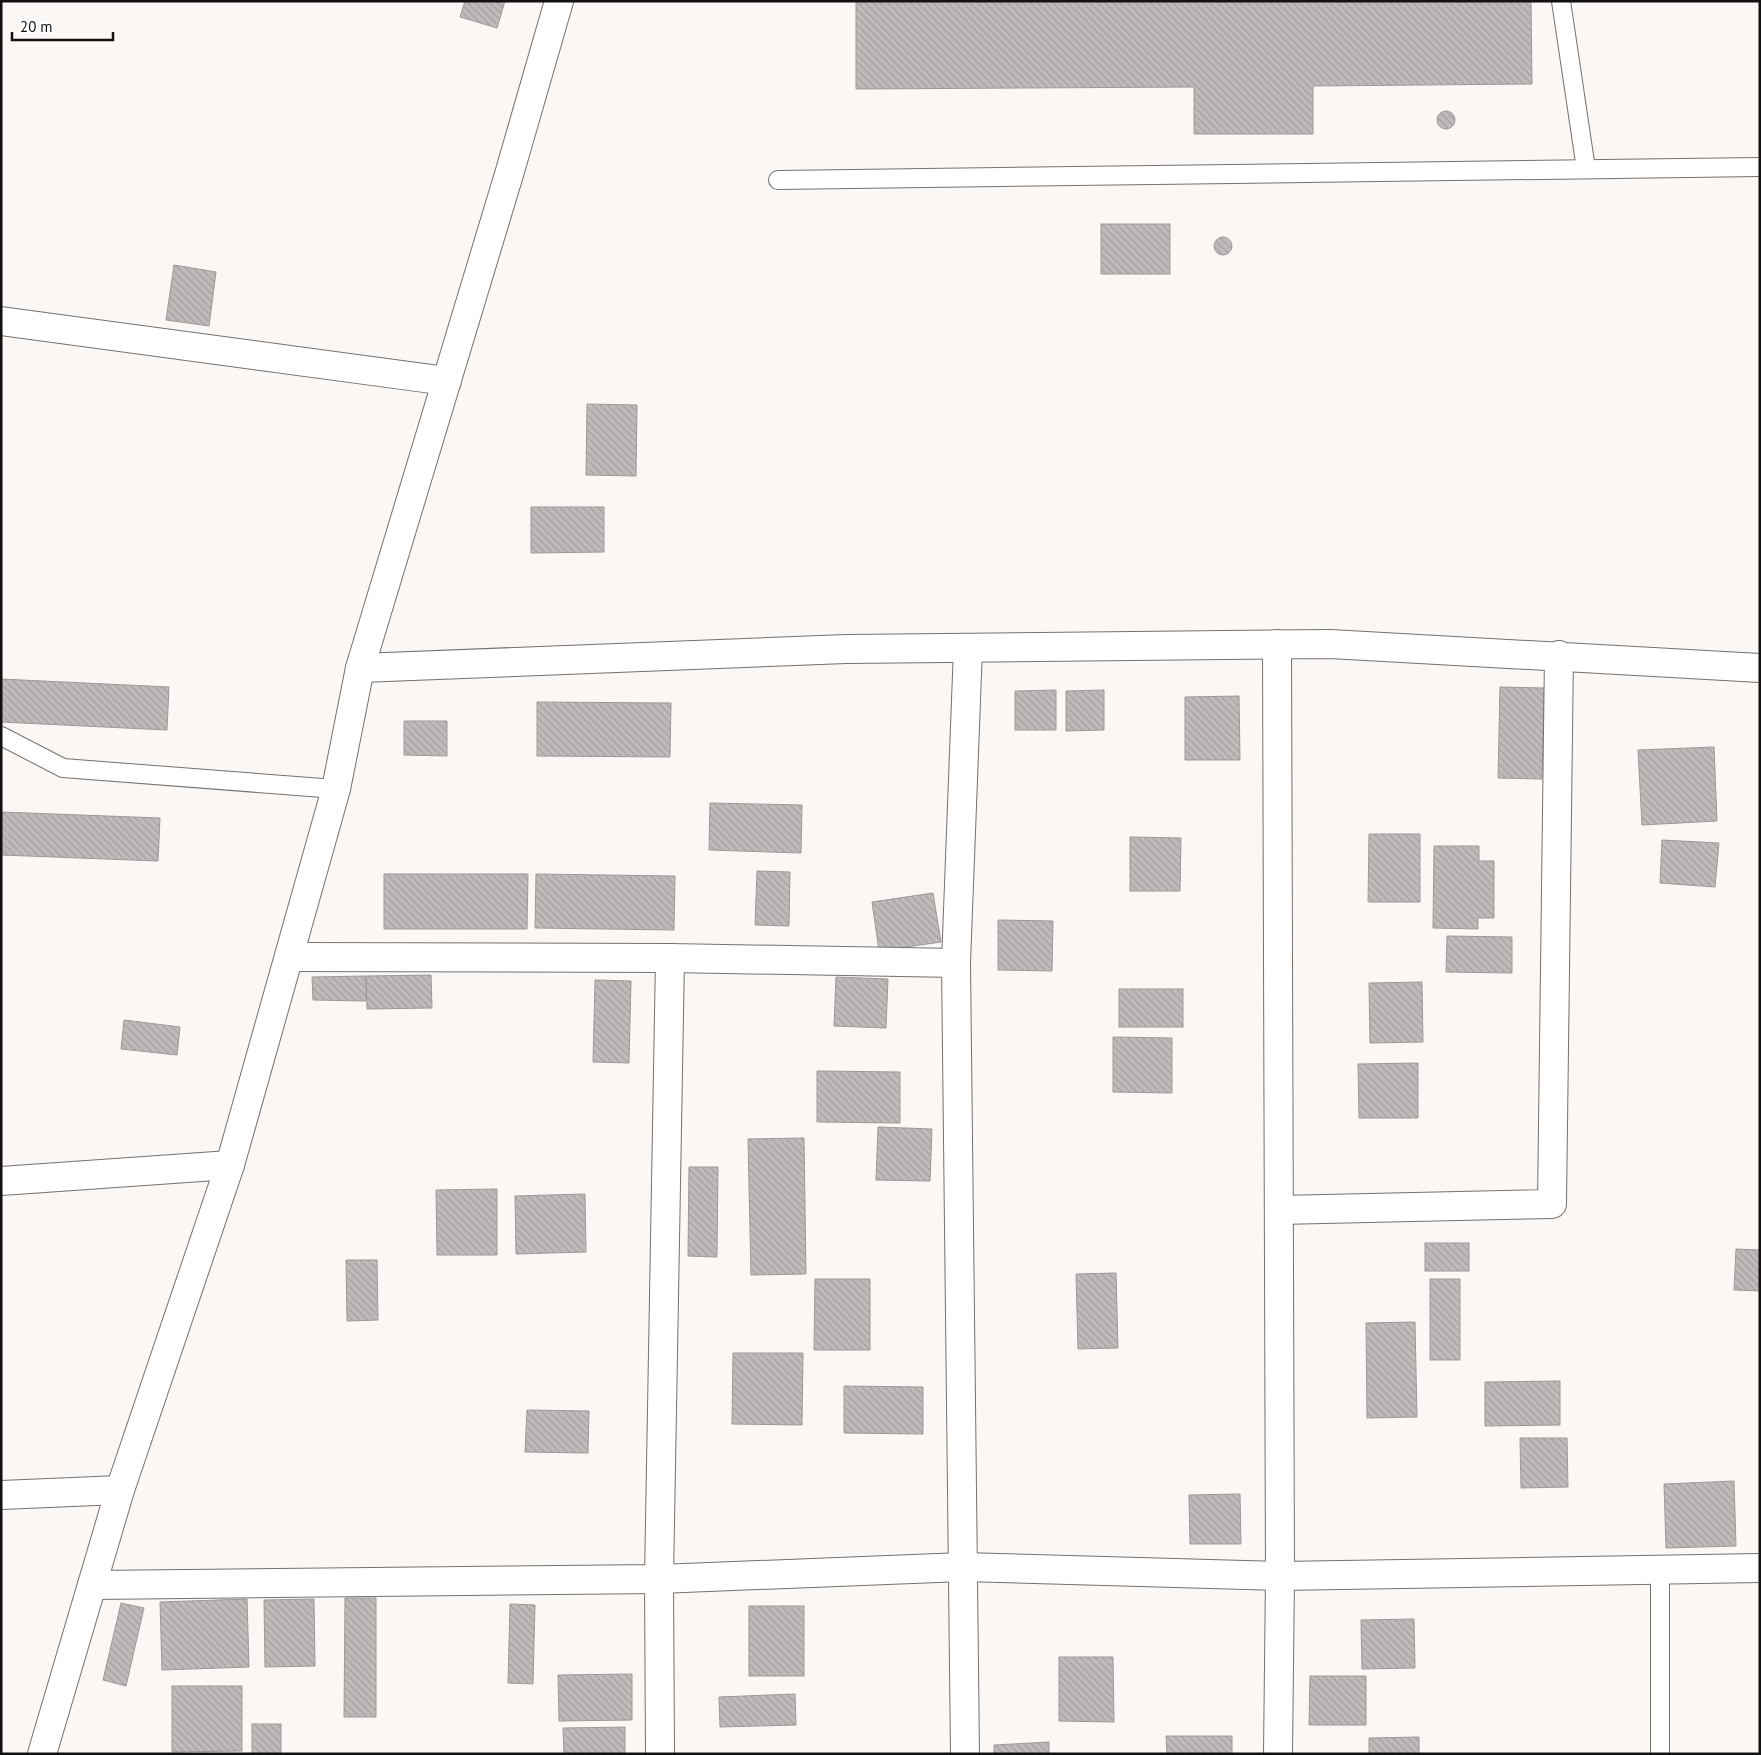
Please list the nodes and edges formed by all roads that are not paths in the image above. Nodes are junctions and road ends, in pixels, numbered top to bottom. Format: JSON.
{"nodes":[{"id":1,"x":559,"y":1,"type":"edge"},
{"id":2,"x":1561,"y":1,"type":"edge"},
{"id":3,"x":1760,"y":167,"type":"edge"},
{"id":4,"x":1586,"y":169,"type":"junction"},
{"id":5,"x":778,"y":180,"type":"dead end"},
{"id":6,"x":1,"y":320,"type":"edge"},
{"id":7,"x":447,"y":381,"type":"junction"},
{"id":8,"x":1277,"y":644,"type":"junction"},
{"id":9,"x":968,"y":648,"type":"junction"},
{"id":10,"x":1559,"y":655,"type":"junction"},
{"id":11,"x":360,"y":668,"type":"junction"},
{"id":12,"x":1760,"y":668,"type":"edge"},
{"id":13,"x":1,"y":736,"type":"edge"},
{"id":14,"x":336,"y":789,"type":"junction"},
{"id":15,"x":289,"y":957,"type":"junction"},
{"id":16,"x":670,"y":958,"type":"junction"},
{"id":17,"x":956,"y":963,"type":"junction"},
{"id":18,"x":230,"y":1165,"type":"junction"},
{"id":19,"x":1,"y":1181,"type":"edge"},
{"id":20,"x":1279,"y":1210,"type":"junction"},
{"id":21,"x":120,"y":1490,"type":"junction"},
{"id":22,"x":1,"y":1495,"type":"edge"},
{"id":23,"x":963,"y":1567,"type":"junction"},
{"id":24,"x":1760,"y":1568,"type":"edge"},
{"id":25,"x":1660,"y":1570,"type":"junction"},
{"id":26,"x":1280,"y":1576,"type":"junction"},
{"id":27,"x":659,"y":1579,"type":"junction"},
{"id":28,"x":92,"y":1585,"type":"junction"},
{"id":29,"x":42,"y":1754,"type":"edge"},
{"id":30,"x":660,"y":1754,"type":"edge"},
{"id":31,"x":965,"y":1754,"type":"edge"},
{"id":32,"x":1278,"y":1754,"type":"edge"},
{"id":33,"x":1660,"y":1754,"type":"edge"}],
"edges":[{"from":1,"to":7,"type":"street"},
{"from":2,"to":4,"type":"lane"},
{"from":3,"to":4,"type":"lane"},
{"from":4,"to":5,"type":"lane"},
{"from":6,"to":7,"type":"street"},
{"from":7,"to":11,"type":"street"},
{"from":8,"to":9,"type":"street"},
{"from":8,"to":10,"type":"street"},
{"from":8,"to":20,"type":"street"},
{"from":9,"to":11,"type":"street"},
{"from":9,"to":17,"type":"street"},
{"from":10,"to":12,"type":"street"},
{"from":10,"to":20,"type":"street"},
{"from":11,"to":14,"type":"street"},
{"from":13,"to":14,"type":"lane"},
{"from":14,"to":15,"type":"street"},
{"from":15,"to":16,"type":"street"},
{"from":15,"to":18,"type":"street"},
{"from":16,"to":17,"type":"street"},
{"from":16,"to":27,"type":"street"},
{"from":17,"to":23,"type":"street"},
{"from":18,"to":19,"type":"street"},
{"from":18,"to":21,"type":"street"},
{"from":20,"to":26,"type":"street"},
{"from":21,"to":22,"type":"street"},
{"from":21,"to":28,"type":"street"},
{"from":23,"to":26,"type":"street"},
{"from":23,"to":27,"type":"street"},
{"from":23,"to":31,"type":"street"},
{"from":24,"to":25,"type":"street"},
{"from":25,"to":26,"type":"street"},
{"from":25,"to":33,"type":"lane"},
{"from":26,"to":32,"type":"street"},
{"from":27,"to":28,"type":"street"},
{"from":27,"to":30,"type":"street"},
{"from":28,"to":29,"type":"street"}]}
